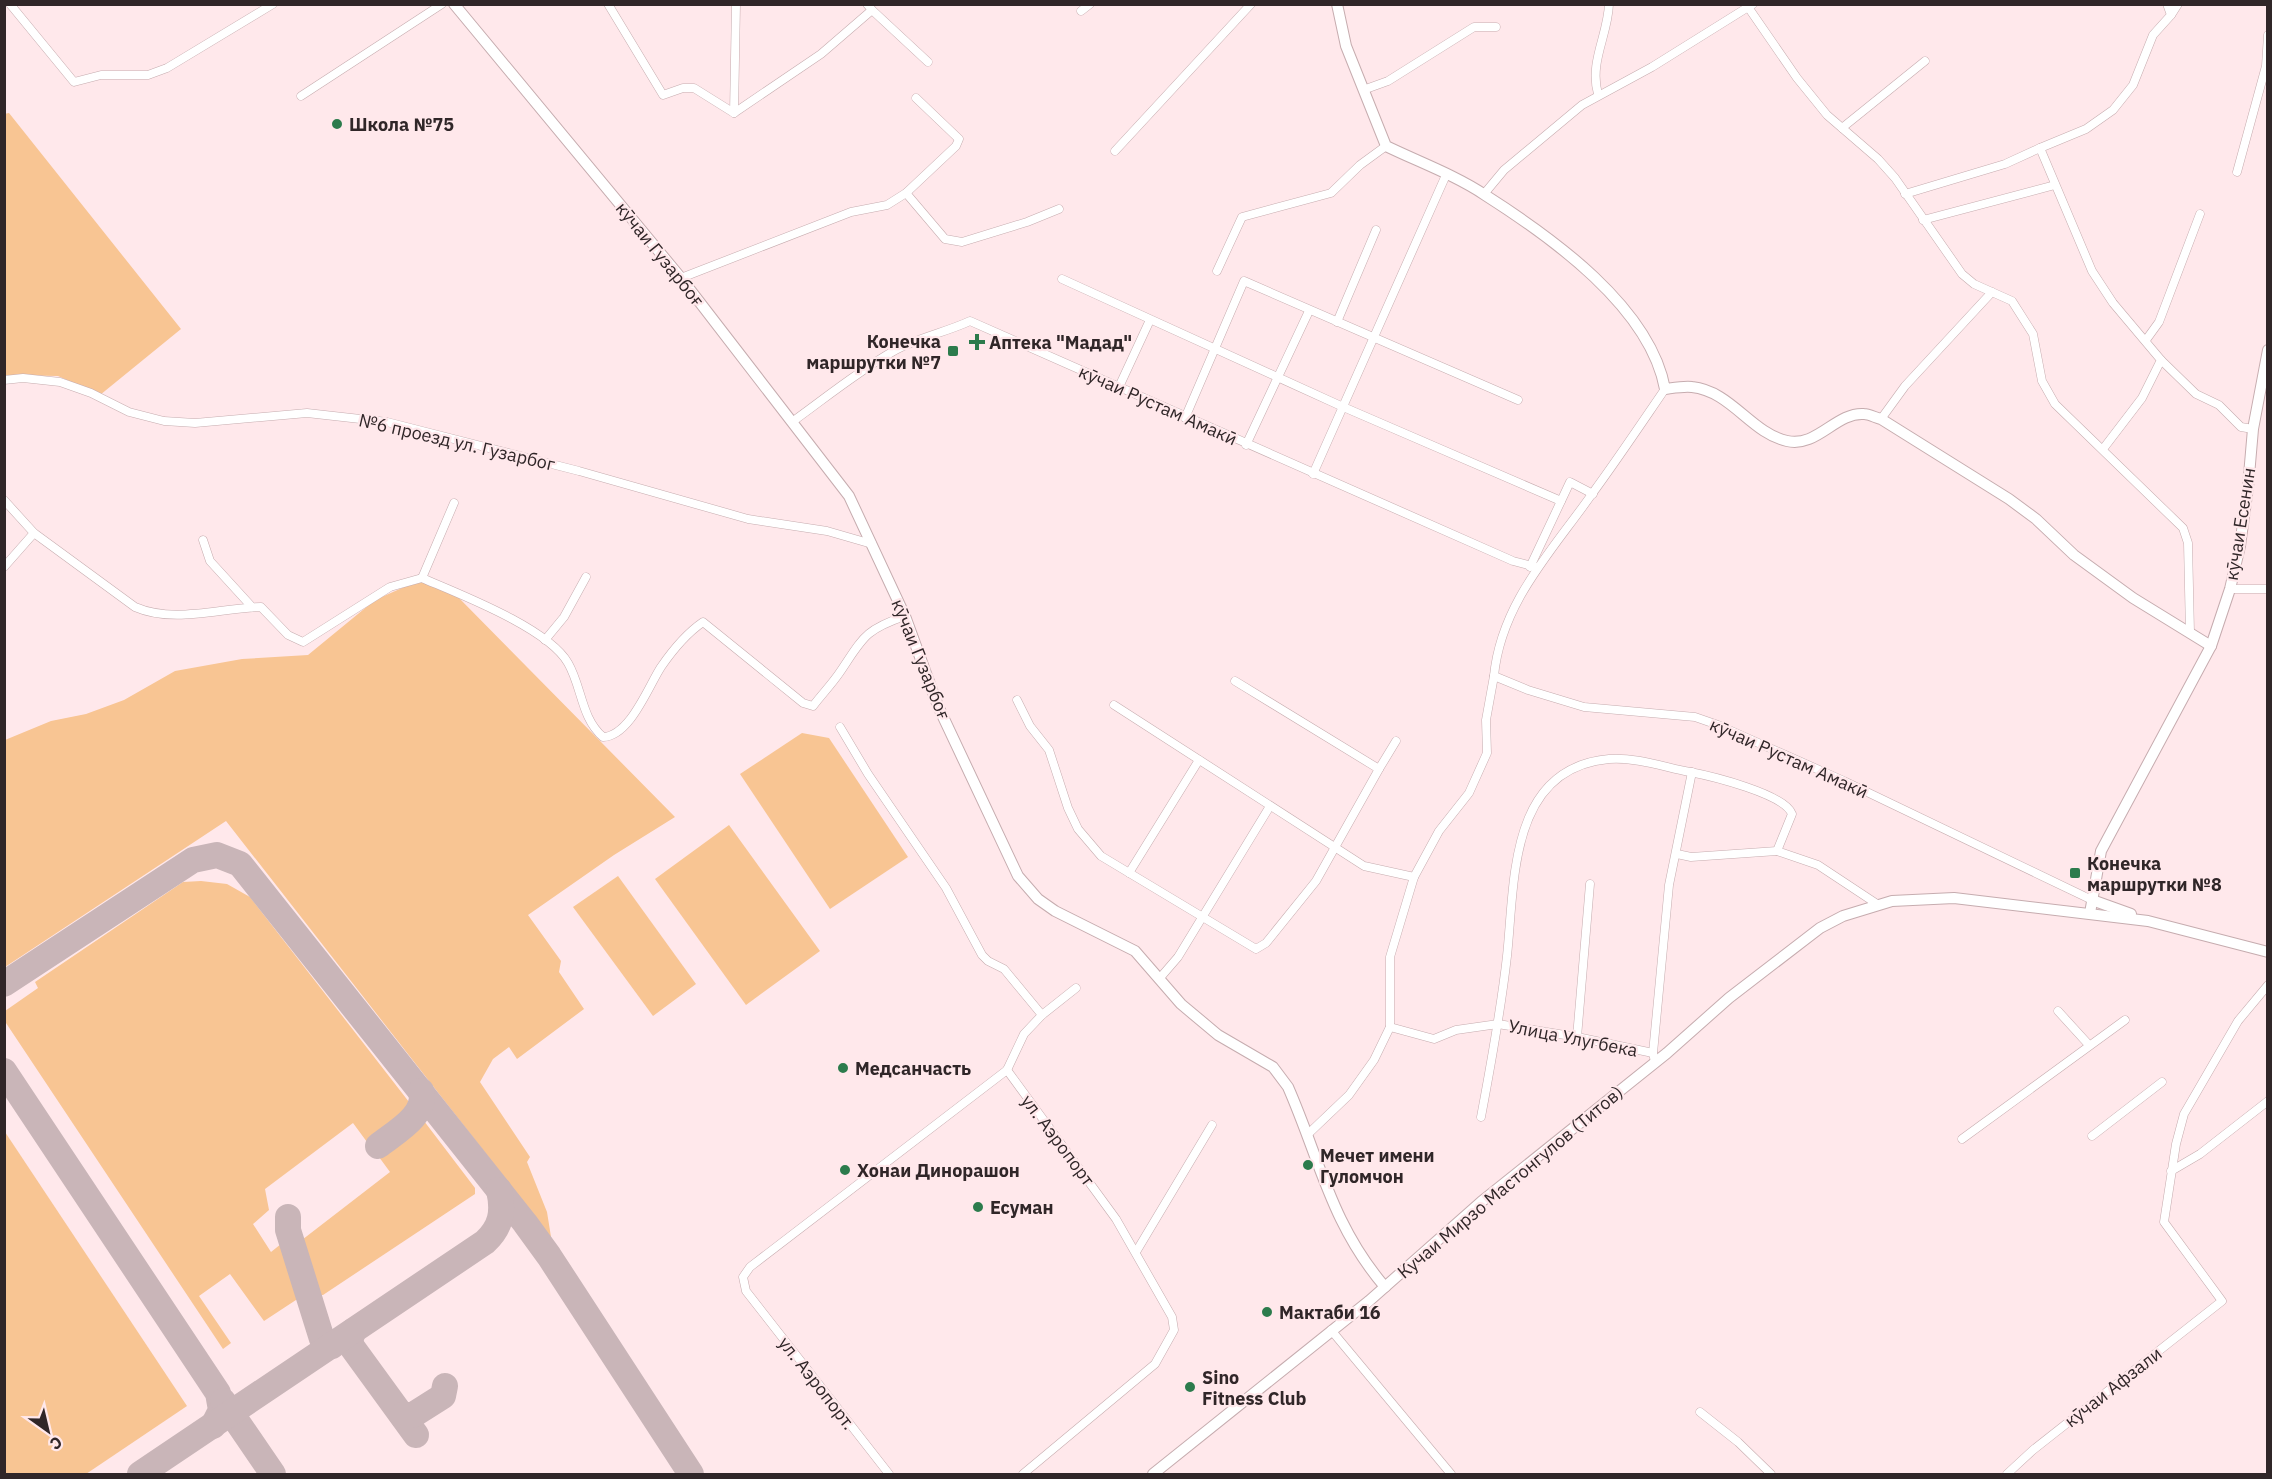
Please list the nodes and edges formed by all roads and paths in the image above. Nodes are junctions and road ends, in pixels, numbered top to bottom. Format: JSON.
{"nodes":[{"id":1,"x":10,"y":4,"type":"edge"},
{"id":2,"x":273,"y":4,"type":"edge"},
{"id":3,"x":442,"y":4,"type":"edge"},
{"id":4,"x":454,"y":4,"type":"edge"},
{"id":5,"x":608,"y":4,"type":"edge"},
{"id":6,"x":736,"y":4,"type":"edge"},
{"id":7,"x":1090,"y":4,"type":"edge"},
{"id":8,"x":1337,"y":4,"type":"edge"},
{"id":9,"x":1609,"y":4,"type":"edge"},
{"id":10,"x":2167,"y":4,"type":"edge"},
{"id":11,"x":2178,"y":4,"type":"edge"},
{"id":12,"x":1249,"y":5,"type":"edge"},
{"id":13,"x":1750,"y":6,"type":"edge"},
{"id":14,"x":869,"y":7,"type":"edge"},
{"id":15,"x":1081,"y":11,"type":"dead end"},
{"id":16,"x":2171,"y":15,"type":"junction"},
{"id":17,"x":1496,"y":27,"type":"dead end"},
{"id":18,"x":2268,"y":35,"type":"edge"},
{"id":19,"x":1925,"y":61,"type":"dead end"},
{"id":20,"x":928,"y":62,"type":"dead end"},
{"id":21,"x":1363,"y":90,"type":"junction"},
{"id":22,"x":1598,"y":94,"type":"junction"},
{"id":23,"x":301,"y":96,"type":"dead end"},
{"id":24,"x":916,"y":98,"type":"dead end"},
{"id":25,"x":734,"y":112,"type":"junction"},
{"id":26,"x":1842,"y":128,"type":"junction"},
{"id":27,"x":1386,"y":146,"type":"junction"},
{"id":28,"x":2040,"y":148,"type":"junction"},
{"id":29,"x":1115,"y":151,"type":"dead end"},
{"id":30,"x":2237,"y":172,"type":"dead end"},
{"id":31,"x":1446,"y":175,"type":"junction"},
{"id":32,"x":2055,"y":185,"type":"junction"},
{"id":33,"x":906,"y":193,"type":"junction"},
{"id":34,"x":1484,"y":194,"type":"junction"},
{"id":35,"x":1905,"y":194,"type":"junction"},
{"id":36,"x":1059,"y":209,"type":"dead end"},
{"id":37,"x":2200,"y":214,"type":"dead end"},
{"id":38,"x":1923,"y":220,"type":"junction"},
{"id":39,"x":1376,"y":230,"type":"dead end"},
{"id":40,"x":1217,"y":270,"type":"dead end"},
{"id":41,"x":681,"y":278,"type":"junction"},
{"id":42,"x":1062,"y":279,"type":"dead end"},
{"id":43,"x":1992,"y":291,"type":"junction"},
{"id":44,"x":1309,"y":311,"type":"junction"},
{"id":45,"x":1150,"y":320,"type":"junction"},
{"id":46,"x":1337,"y":322,"type":"junction"},
{"id":47,"x":1372,"y":337,"type":"junction"},
{"id":48,"x":2145,"y":340,"type":"junction"},
{"id":49,"x":1215,"y":349,"type":"junction"},
{"id":50,"x":2268,"y":350,"type":"edge"},
{"id":51,"x":2161,"y":360,"type":"junction"},
{"id":52,"x":1279,"y":376,"type":"junction"},
{"id":53,"x":4,"y":380,"type":"edge"},
{"id":54,"x":1118,"y":388,"type":"junction"},
{"id":55,"x":1665,"y":389,"type":"junction"},
{"id":56,"x":1518,"y":400,"type":"dead end"},
{"id":57,"x":1341,"y":406,"type":"junction"},
{"id":58,"x":1185,"y":417,"type":"junction"},
{"id":59,"x":1881,"y":419,"type":"junction"},
{"id":60,"x":792,"y":422,"type":"junction"},
{"id":61,"x":2253,"y":429,"type":"junction"},
{"id":62,"x":1246,"y":445,"type":"junction"},
{"id":63,"x":2103,"y":449,"type":"junction"},
{"id":64,"x":1313,"y":474,"type":"junction"},
{"id":65,"x":1593,"y":494,"type":"junction"},
{"id":66,"x":4,"y":500,"type":"edge"},
{"id":67,"x":1561,"y":501,"type":"junction"},
{"id":68,"x":454,"y":503,"type":"dead end"},
{"id":69,"x":34,"y":533,"type":"junction"},
{"id":70,"x":203,"y":540,"type":"dead end"},
{"id":71,"x":872,"y":544,"type":"junction"},
{"id":72,"x":4,"y":567,"type":"edge"},
{"id":73,"x":1533,"y":567,"type":"junction"},
{"id":74,"x":586,"y":577,"type":"dead end"},
{"id":75,"x":422,"y":578,"type":"junction"},
{"id":76,"x":2230,"y":589,"type":"junction"},
{"id":77,"x":2268,"y":589,"type":"edge"},
{"id":78,"x":252,"y":607,"type":"junction"},
{"id":79,"x":905,"y":616,"type":"junction"},
{"id":80,"x":2190,"y":633,"type":"junction"},
{"id":81,"x":544,"y":640,"type":"junction"},
{"id":82,"x":2211,"y":646,"type":"junction"},
{"id":83,"x":1494,"y":676,"type":"junction"},
{"id":84,"x":1235,"y":681,"type":"dead end"},
{"id":85,"x":1017,"y":700,"type":"dead end"},
{"id":86,"x":1114,"y":705,"type":"dead end"},
{"id":87,"x":840,"y":727,"type":"dead end"},
{"id":88,"x":1396,"y":741,"type":"dead end"},
{"id":89,"x":1199,"y":760,"type":"junction"},
{"id":90,"x":1379,"y":769,"type":"junction"},
{"id":91,"x":1692,"y":772,"type":"junction"},
{"id":92,"x":1270,"y":806,"type":"junction"},
{"id":93,"x":1336,"y":848,"type":"junction"},
{"id":94,"x":1778,"y":851,"type":"junction"},
{"id":95,"x":1677,"y":854,"type":"junction"},
{"id":96,"x":1129,"y":873,"type":"junction"},
{"id":97,"x":1414,"y":877,"type":"junction"},
{"id":98,"x":1590,"y":884,"type":"dead end"},
{"id":99,"x":2092,"y":900,"type":"junction"},
{"id":100,"x":1877,"y":904,"type":"junction"},
{"id":101,"x":2090,"y":913,"type":"junction"},
{"id":102,"x":1201,"y":916,"type":"junction"},
{"id":103,"x":2148,"y":921,"type":"junction"},
{"id":104,"x":2268,"y":952,"type":"edge"},
{"id":105,"x":1159,"y":979,"type":"junction"},
{"id":106,"x":2268,"y":985,"type":"edge"},
{"id":107,"x":1076,"y":988,"type":"dead end"},
{"id":108,"x":2058,"y":1011,"type":"dead end"},
{"id":109,"x":1042,"y":1015,"type":"junction"},
{"id":110,"x":2125,"y":1020,"type":"dead end"},
{"id":111,"x":1498,"y":1024,"type":"junction"},
{"id":112,"x":1390,"y":1027,"type":"junction"},
{"id":113,"x":1577,"y":1037,"type":"junction"},
{"id":114,"x":2089,"y":1045,"type":"junction"},
{"id":115,"x":1654,"y":1058,"type":"junction"},
{"id":116,"x":1007,"y":1070,"type":"junction"},
{"id":117,"x":2162,"y":1082,"type":"dead end"},
{"id":118,"x":2268,"y":1101,"type":"edge"},
{"id":119,"x":1481,"y":1117,"type":"dead end"},
{"id":120,"x":1212,"y":1125,"type":"dead end"},
{"id":121,"x":1307,"y":1135,"type":"junction"},
{"id":122,"x":2092,"y":1136,"type":"dead end"},
{"id":123,"x":1962,"y":1139,"type":"dead end"},
{"id":124,"x":2171,"y":1171,"type":"junction"},
{"id":125,"x":1136,"y":1252,"type":"junction"},
{"id":126,"x":1385,"y":1287,"type":"junction"},
{"id":127,"x":1331,"y":1330,"type":"junction"},
{"id":128,"x":1700,"y":1412,"type":"dead end"},
{"id":129,"x":889,"y":1474,"type":"edge"},
{"id":130,"x":1023,"y":1474,"type":"edge"},
{"id":131,"x":1153,"y":1474,"type":"edge"},
{"id":132,"x":1451,"y":1474,"type":"edge"},
{"id":133,"x":1771,"y":1474,"type":"edge"},
{"id":134,"x":2007,"y":1474,"type":"edge"}],
"edges":[{"from":1,"to":2,"type":"street"},
{"from":3,"to":23,"type":"street"},
{"from":4,"to":41,"type":"street","name":"кӯчаи Гузарбоғ"},
{"from":5,"to":25,"type":"street"},
{"from":6,"to":25,"type":"street"},
{"from":7,"to":15,"type":"street"},
{"from":8,"to":21,"type":"street"},
{"from":9,"to":22,"type":"street"},
{"from":10,"to":16,"type":"street"},
{"from":11,"to":16,"type":"street"},
{"from":12,"to":29,"type":"street"},
{"from":13,"to":22,"type":"street"},
{"from":13,"to":26,"type":"street"},
{"from":14,"to":20,"type":"street"},
{"from":14,"to":25,"type":"street"},
{"from":16,"to":28,"type":"street"},
{"from":17,"to":21,"type":"street"},
{"from":18,"to":30,"type":"street"},
{"from":19,"to":26,"type":"street"},
{"from":21,"to":27,"type":"street"},
{"from":22,"to":34,"type":"street"},
{"from":24,"to":33,"type":"street"},
{"from":26,"to":35,"type":"street"},
{"from":27,"to":31,"type":"street"},
{"from":27,"to":40,"type":"street"},
{"from":28,"to":32,"type":"street"},
{"from":28,"to":35,"type":"street"},
{"from":31,"to":34,"type":"street"},
{"from":31,"to":47,"type":"street"},
{"from":32,"to":38,"type":"street"},
{"from":32,"to":48,"type":"street"},
{"from":33,"to":36,"type":"street"},
{"from":33,"to":41,"type":"street"},
{"from":34,"to":55,"type":"street"},
{"from":35,"to":38,"type":"street"},
{"from":37,"to":48,"type":"street"},
{"from":38,"to":43,"type":"street"},
{"from":39,"to":46,"type":"street"},
{"from":41,"to":60,"type":"street","name":"кӯчаи Гузарбоғ"},
{"from":42,"to":45,"type":"street"},
{"from":43,"to":59,"type":"street"},
{"from":43,"to":63,"type":"street"},
{"from":44,"to":46,"type":"street"},
{"from":44,"to":49,"type":"street"},
{"from":44,"to":52,"type":"street"},
{"from":45,"to":49,"type":"street"},
{"from":45,"to":54,"type":"street"},
{"from":46,"to":47,"type":"street"},
{"from":47,"to":56,"type":"street"},
{"from":47,"to":57,"type":"street"},
{"from":48,"to":51,"type":"street"},
{"from":49,"to":52,"type":"street"},
{"from":49,"to":58,"type":"street"},
{"from":50,"to":61,"type":"street","name":"кӯчаи Есенин"},
{"from":51,"to":61,"type":"street"},
{"from":51,"to":63,"type":"street"},
{"from":52,"to":57,"type":"street"},
{"from":52,"to":62,"type":"street"},
{"from":53,"to":71,"type":"street","name":"№6 проезд ул. Гузарбог"},
{"from":54,"to":58,"type":"street","name":"кӯчаи Рустам Амакӣ"},
{"from":54,"to":60,"type":"street","name":"кӯчаи Рустам Амакӣ"},
{"from":55,"to":59,"type":"street"},
{"from":55,"to":65,"type":"street"},
{"from":57,"to":64,"type":"street"},
{"from":57,"to":67,"type":"street"},
{"from":58,"to":62,"type":"street","name":"кӯчаи Рустам Амакӣ"},
{"from":59,"to":80,"type":"street"},
{"from":60,"to":71,"type":"street","name":"кӯчаи Гузарбоғ"},
{"from":61,"to":76,"type":"street","name":"кӯчаи Есенин"},
{"from":62,"to":64,"type":"street","name":"кӯчаи Рустам Амакӣ"},
{"from":63,"to":80,"type":"street"},
{"from":64,"to":73,"type":"street","name":"кӯчаи Рустам Амакӣ"},
{"from":65,"to":67,"type":"street"},
{"from":65,"to":73,"type":"street"},
{"from":66,"to":69,"type":"street"},
{"from":67,"to":73,"type":"street"},
{"from":68,"to":75,"type":"street"},
{"from":69,"to":72,"type":"street"},
{"from":69,"to":78,"type":"street"},
{"from":70,"to":78,"type":"street"},
{"from":71,"to":79,"type":"street","name":"кӯчаи Гузарбоғ"},
{"from":73,"to":83,"type":"street"},
{"from":74,"to":81,"type":"street"},
{"from":75,"to":78,"type":"street"},
{"from":75,"to":81,"type":"street"},
{"from":76,"to":77,"type":"street"},
{"from":76,"to":82,"type":"street","name":"кӯчаи Есенин"},
{"from":79,"to":81,"type":"street"},
{"from":79,"to":105,"type":"street","name":"кӯчаи Гузарбоғ"},
{"from":80,"to":82,"type":"street"},
{"from":82,"to":99,"type":"street","name":"кӯчаи Есенин"},
{"from":83,"to":97,"type":"street"},
{"from":83,"to":99,"type":"street","name":"кӯчаи Рустам Амакӣ"},
{"from":84,"to":90,"type":"street"},
{"from":85,"to":96,"type":"street"},
{"from":86,"to":89,"type":"street"},
{"from":87,"to":109,"type":"street"},
{"from":88,"to":90,"type":"street"},
{"from":89,"to":92,"type":"street"},
{"from":89,"to":96,"type":"street"},
{"from":90,"to":93,"type":"street"},
{"from":91,"to":94,"type":"street"},
{"from":91,"to":95,"type":"street"},
{"from":91,"to":111,"type":"street"},
{"from":92,"to":93,"type":"street"},
{"from":92,"to":102,"type":"street"},
{"from":93,"to":97,"type":"street"},
{"from":93,"to":102,"type":"street"},
{"from":94,"to":95,"type":"street"},
{"from":94,"to":100,"type":"street"},
{"from":95,"to":115,"type":"street"},
{"from":96,"to":102,"type":"street"},
{"from":97,"to":112,"type":"street"},
{"from":98,"to":113,"type":"street"},
{"from":99,"to":101,"type":"street","name":"кӯчаи Есенин"},
{"from":99,"to":103,"type":"street"},
{"from":100,"to":101,"type":"street","name":"Кучаи Мирзо Мастонгулов (Титов)"},
{"from":100,"to":115,"type":"street","name":"Кучаи Мирзо Мастонгулов (Титов)"},
{"from":101,"to":103,"type":"street","name":"Кучаи Мирзо Мастонгулов (Титов)"},
{"from":102,"to":105,"type":"street"},
{"from":103,"to":104,"type":"street"},
{"from":105,"to":121,"type":"street","name":"кӯчаи Гузарбоғ"},
{"from":106,"to":124,"type":"street"},
{"from":107,"to":109,"type":"street"},
{"from":108,"to":114,"type":"street"},
{"from":109,"to":116,"type":"street"},
{"from":110,"to":114,"type":"street"},
{"from":111,"to":112,"type":"street","name":"Улица Улугбека"},
{"from":111,"to":113,"type":"street","name":"Улица Улугбека"},
{"from":111,"to":119,"type":"street"},
{"from":112,"to":121,"type":"street"},
{"from":113,"to":115,"type":"street","name":"Улица Улугбека"},
{"from":114,"to":123,"type":"street"},
{"from":115,"to":126,"type":"street","name":"Кучаи Мирзо Мастонгулов (Титов)"},
{"from":116,"to":125,"type":"street","name":"ул. Аэропорт"},
{"from":116,"to":129,"type":"street","name":"ул. Аэропорт."},
{"from":117,"to":122,"type":"street"},
{"from":118,"to":124,"type":"street"},
{"from":120,"to":125,"type":"street"},
{"from":121,"to":126,"type":"street","name":"кӯчаи Гузарбоғ"},
{"from":124,"to":134,"type":"street","name":"кӯчаи Афзали"},
{"from":125,"to":130,"type":"street","name":"ул. Аэропорт"},
{"from":126,"to":127,"type":"street","name":"Кучаи Мирзо Мастонгулов (Титов)"},
{"from":127,"to":131,"type":"street","name":"Кучаи Мирзо Мастонгулов (Титов)"},
{"from":127,"to":132,"type":"street"},
{"from":128,"to":133,"type":"street"}]}
